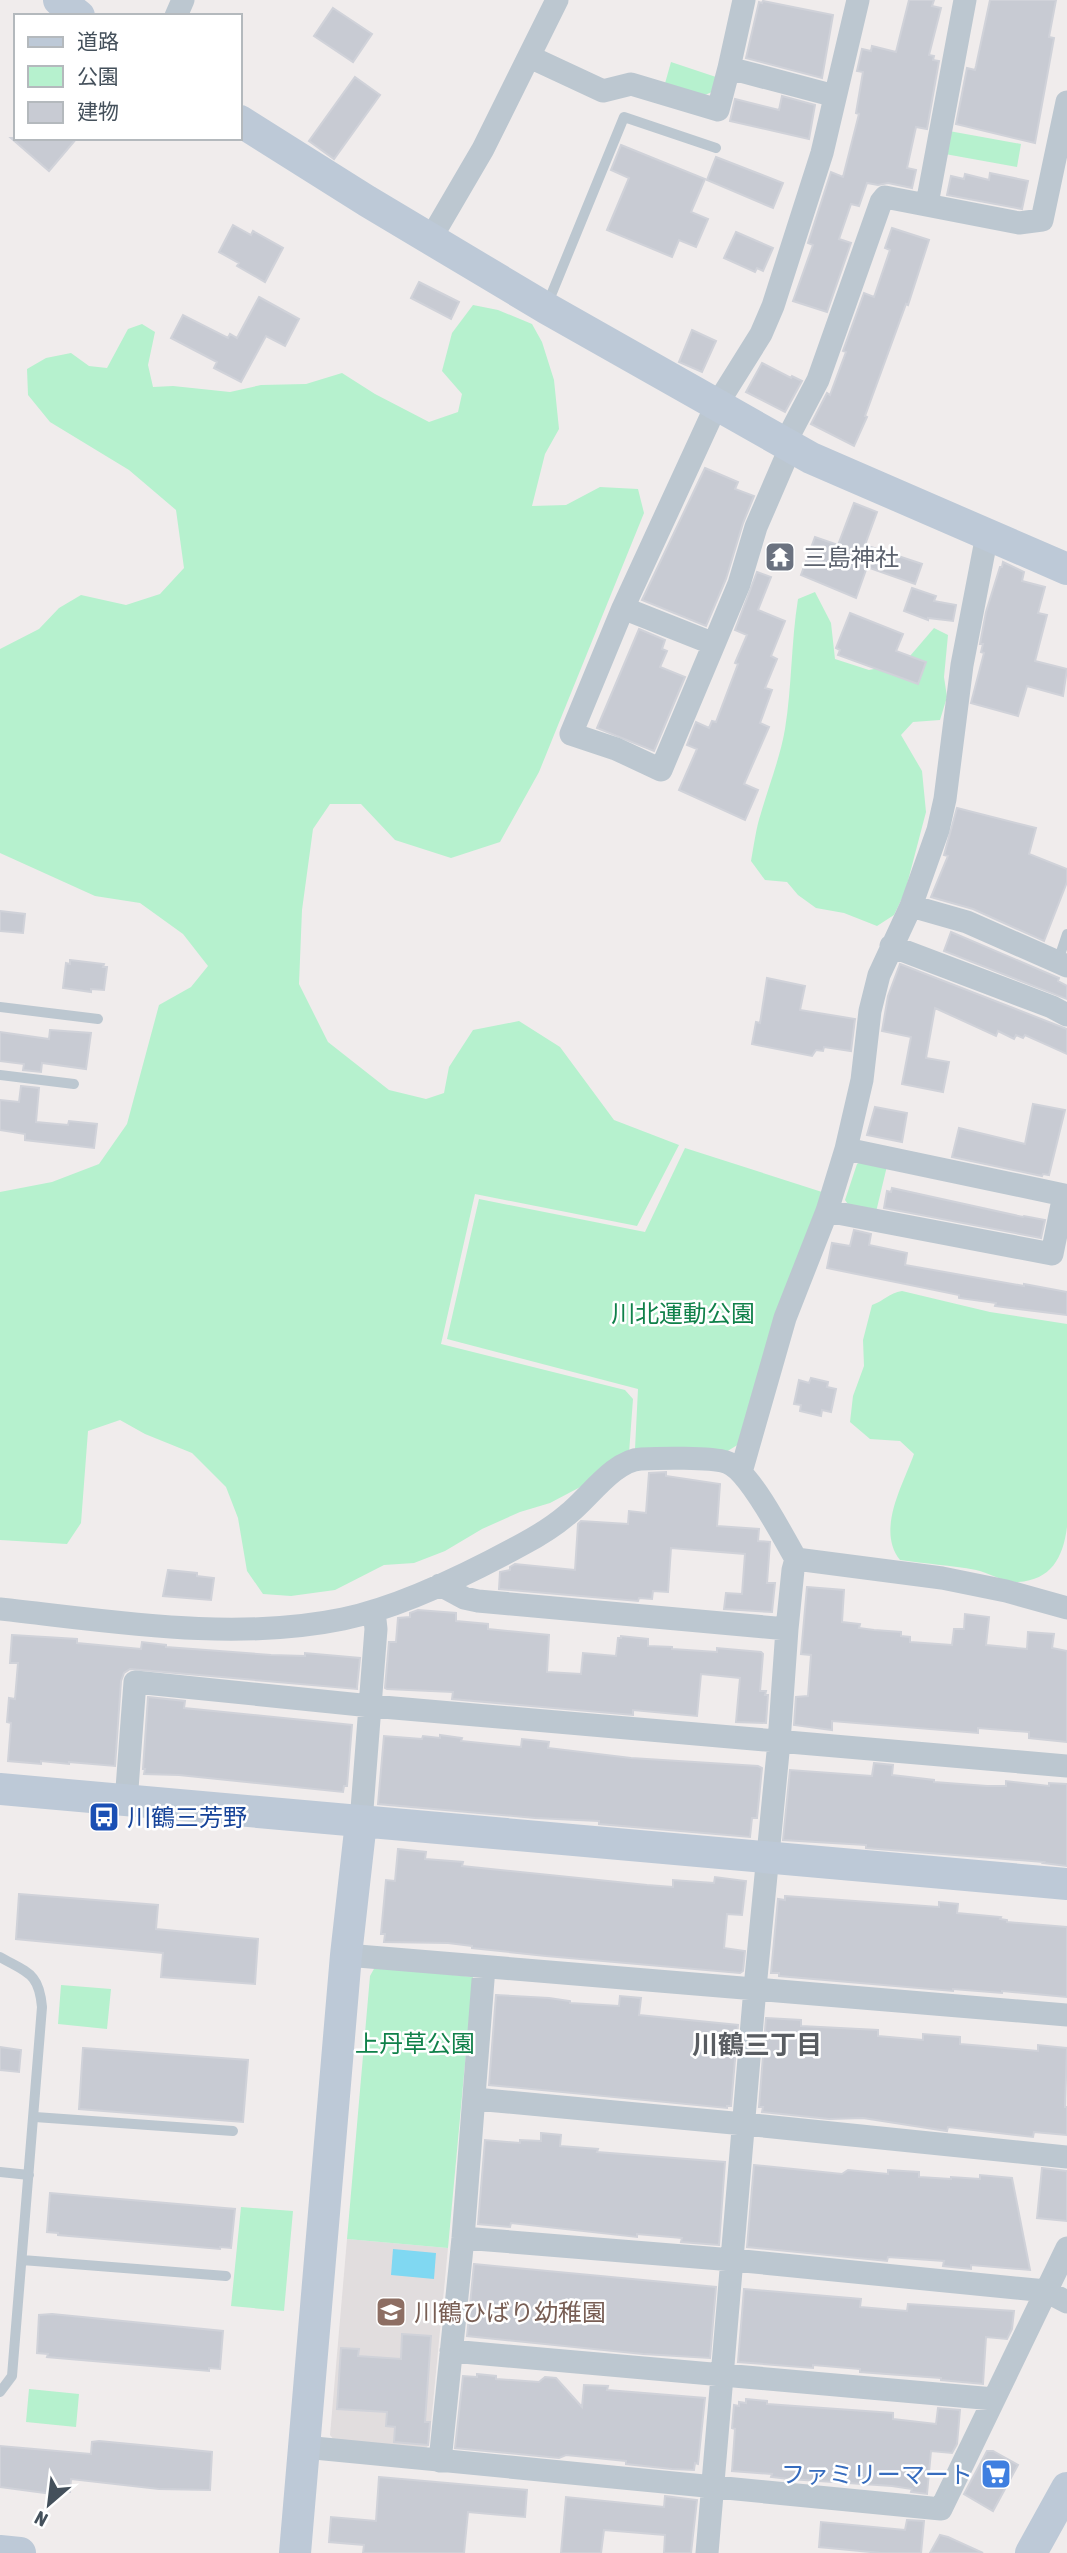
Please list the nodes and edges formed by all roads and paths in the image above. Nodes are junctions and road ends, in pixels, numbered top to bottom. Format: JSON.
{"nodes":[{"id":1,"x":59,"y":0,"type":"edge"},
{"id":2,"x":557,"y":0,"type":"edge"},
{"id":3,"x":744,"y":0,"type":"edge"},
{"id":4,"x":858,"y":0,"type":"edge"},
{"id":5,"x":965,"y":0,"type":"edge"},
{"id":6,"x":76,"y":14,"type":"edge"},
{"id":7,"x":530,"y":57,"type":"junction"},
{"id":8,"x":729,"y":68,"type":"junction"},
{"id":9,"x":835,"y":96,"type":"junction"},
{"id":10,"x":1067,"y":102,"type":"edge"},
{"id":11,"x":242,"y":122,"type":"edge"},
{"id":12,"x":716,"y":148,"type":"dead end"},
{"id":13,"x":928,"y":204,"type":"junction"},
{"id":14,"x":431,"y":238,"type":"junction"},
{"id":15,"x":546,"y":308,"type":"junction"},
{"id":16,"x":716,"y":406,"type":"junction"},
{"id":17,"x":788,"y":445,"type":"junction"},
{"id":18,"x":987,"y":535,"type":"junction"},
{"id":19,"x":1067,"y":569,"type":"edge"},
{"id":20,"x":623,"y":608,"type":"junction"},
{"id":21,"x":714,"y":644,"type":"junction"},
{"id":22,"x":911,"y":906,"type":"junction"},
{"id":23,"x":1067,"y":934,"type":"edge"},
{"id":24,"x":891,"y":946,"type":"junction"},
{"id":25,"x":1063,"y":964,"type":"edge"},
{"id":26,"x":0,"y":1007,"type":"edge"},
{"id":27,"x":1067,"y":1015,"type":"edge"},
{"id":28,"x":98,"y":1019,"type":"dead end"},
{"id":29,"x":0,"y":1075,"type":"edge"},
{"id":30,"x":74,"y":1084,"type":"dead end"},
{"id":31,"x":846,"y":1149,"type":"junction"},
{"id":32,"x":827,"y":1211,"type":"junction"},
{"id":33,"x":741,"y":1472,"type":"junction"},
{"id":34,"x":796,"y":1559,"type":"junction"},
{"id":35,"x":440,"y":1585,"type":"junction"},
{"id":36,"x":1067,"y":1608,"type":"edge"},
{"id":37,"x":0,"y":1610,"type":"edge"},
{"id":38,"x":374,"y":1611,"type":"junction"},
{"id":39,"x":787,"y":1629,"type":"junction"},
{"id":40,"x":371,"y":1706,"type":"junction"},
{"id":41,"x":779,"y":1742,"type":"junction"},
{"id":42,"x":1067,"y":1766,"type":"edge"},
{"id":43,"x":0,"y":1789,"type":"edge"},
{"id":44,"x":126,"y":1802,"type":"junction"},
{"id":45,"x":361,"y":1822,"type":"junction"},
{"id":46,"x":768,"y":1856,"type":"junction"},
{"id":47,"x":1067,"y":1884,"type":"edge"},
{"id":48,"x":346,"y":1955,"type":"junction"},
{"id":49,"x":0,"y":1957,"type":"edge"},
{"id":50,"x":484,"y":1967,"type":"junction"},
{"id":51,"x":755,"y":1988,"type":"junction"},
{"id":52,"x":1067,"y":2015,"type":"edge"},
{"id":53,"x":475,"y":2099,"type":"junction"},
{"id":54,"x":35,"y":2117,"type":"junction"},
{"id":55,"x":744,"y":2124,"type":"junction"},
{"id":56,"x":233,"y":2131,"type":"dead end"},
{"id":57,"x":1067,"y":2157,"type":"edge"},
{"id":58,"x":0,"y":2172,"type":"edge"},
{"id":59,"x":29,"y":2175,"type":"junction"},
{"id":60,"x":463,"y":2238,"type":"junction"},
{"id":61,"x":1067,"y":2248,"type":"edge"},
{"id":62,"x":733,"y":2259,"type":"junction"},
{"id":63,"x":22,"y":2260,"type":"junction"},
{"id":64,"x":226,"y":2276,"type":"dead end"},
{"id":65,"x":1046,"y":2291,"type":"junction"},
{"id":66,"x":1067,"y":2302,"type":"edge"},
{"id":67,"x":452,"y":2351,"type":"junction"},
{"id":68,"x":722,"y":2374,"type":"junction"},
{"id":69,"x":0,"y":2392,"type":"edge"},
{"id":70,"x":994,"y":2399,"type":"junction"},
{"id":71,"x":304,"y":2448,"type":"junction"},
{"id":72,"x":440,"y":2461,"type":"junction"},
{"id":73,"x":713,"y":2485,"type":"junction"},
{"id":74,"x":1067,"y":2488,"type":"edge"},
{"id":75,"x":0,"y":2551,"type":"edge"},
{"id":76,"x":20,"y":2553,"type":"edge"},
{"id":77,"x":295,"y":2553,"type":"edge"},
{"id":78,"x":707,"y":2553,"type":"edge"},
{"id":79,"x":1031,"y":2553,"type":"edge"}],
"edges":[{"from":1,"to":6,"type":"street"},
{"from":2,"to":7,"type":"street"},
{"from":3,"to":8,"type":"street"},
{"from":4,"to":9,"type":"street"},
{"from":5,"to":13,"type":"street"},
{"from":7,"to":8,"type":"street"},
{"from":7,"to":14,"type":"street"},
{"from":8,"to":9,"type":"street"},
{"from":9,"to":16,"type":"street"},
{"from":10,"to":13,"type":"street"},
{"from":11,"to":14,"type":"street"},
{"from":12,"to":15,"type":"lane"},
{"from":13,"to":17,"type":"street"},
{"from":14,"to":15,"type":"street"},
{"from":15,"to":16,"type":"street"},
{"from":16,"to":17,"type":"street"},
{"from":16,"to":20,"type":"street"},
{"from":17,"to":18,"type":"street"},
{"from":17,"to":21,"type":"street"},
{"from":18,"to":19,"type":"street"},
{"from":18,"to":22,"type":"street"},
{"from":20,"to":21,"type":"street"},
{"from":20,"to":21,"type":"street"},
{"from":22,"to":24,"type":"street"},
{"from":22,"to":25,"type":"street"},
{"from":23,"to":25,"type":"lane"},
{"from":24,"to":27,"type":"street"},
{"from":24,"to":31,"type":"street"},
{"from":26,"to":28,"type":"lane"},
{"from":29,"to":30,"type":"lane"},
{"from":31,"to":32,"type":"street"},
{"from":31,"to":32,"type":"street"},
{"from":32,"to":33,"type":"street"},
{"from":33,"to":34,"type":"street"},
{"from":33,"to":35,"type":"street"},
{"from":34,"to":36,"type":"street"},
{"from":34,"to":39,"type":"street"},
{"from":35,"to":38,"type":"street"},
{"from":35,"to":39,"type":"street"},
{"from":37,"to":38,"type":"street"},
{"from":38,"to":40,"type":"street"},
{"from":39,"to":41,"type":"street"},
{"from":40,"to":41,"type":"street"},
{"from":40,"to":44,"type":"street"},
{"from":40,"to":45,"type":"street"},
{"from":41,"to":42,"type":"street"},
{"from":41,"to":46,"type":"street"},
{"from":43,"to":44,"type":"street"},
{"from":44,"to":45,"type":"street"},
{"from":45,"to":46,"type":"street"},
{"from":45,"to":48,"type":"street"},
{"from":46,"to":47,"type":"street"},
{"from":46,"to":51,"type":"street"},
{"from":48,"to":50,"type":"street"},
{"from":48,"to":71,"type":"street"},
{"from":49,"to":54,"type":"lane"},
{"from":50,"to":51,"type":"street"},
{"from":50,"to":53,"type":"street"},
{"from":51,"to":52,"type":"street"},
{"from":51,"to":55,"type":"street"},
{"from":53,"to":55,"type":"street"},
{"from":53,"to":60,"type":"street"},
{"from":54,"to":56,"type":"lane"},
{"from":54,"to":59,"type":"lane"},
{"from":55,"to":57,"type":"street"},
{"from":55,"to":62,"type":"street"},
{"from":58,"to":59,"type":"lane"},
{"from":59,"to":63,"type":"lane"},
{"from":60,"to":62,"type":"street"},
{"from":60,"to":67,"type":"street"},
{"from":61,"to":65,"type":"street"},
{"from":62,"to":65,"type":"street"},
{"from":62,"to":68,"type":"street"},
{"from":63,"to":64,"type":"lane"},
{"from":63,"to":69,"type":"lane"},
{"from":65,"to":66,"type":"street"},
{"from":65,"to":70,"type":"street"},
{"from":67,"to":68,"type":"street"},
{"from":67,"to":72,"type":"street"},
{"from":68,"to":70,"type":"street"},
{"from":68,"to":73,"type":"street"},
{"from":70,"to":73,"type":"street"},
{"from":71,"to":72,"type":"street"},
{"from":71,"to":77,"type":"street"},
{"from":72,"to":73,"type":"street"},
{"from":73,"to":78,"type":"street"},
{"from":74,"to":79,"type":"street"},
{"from":75,"to":76,"type":"street"}]}
